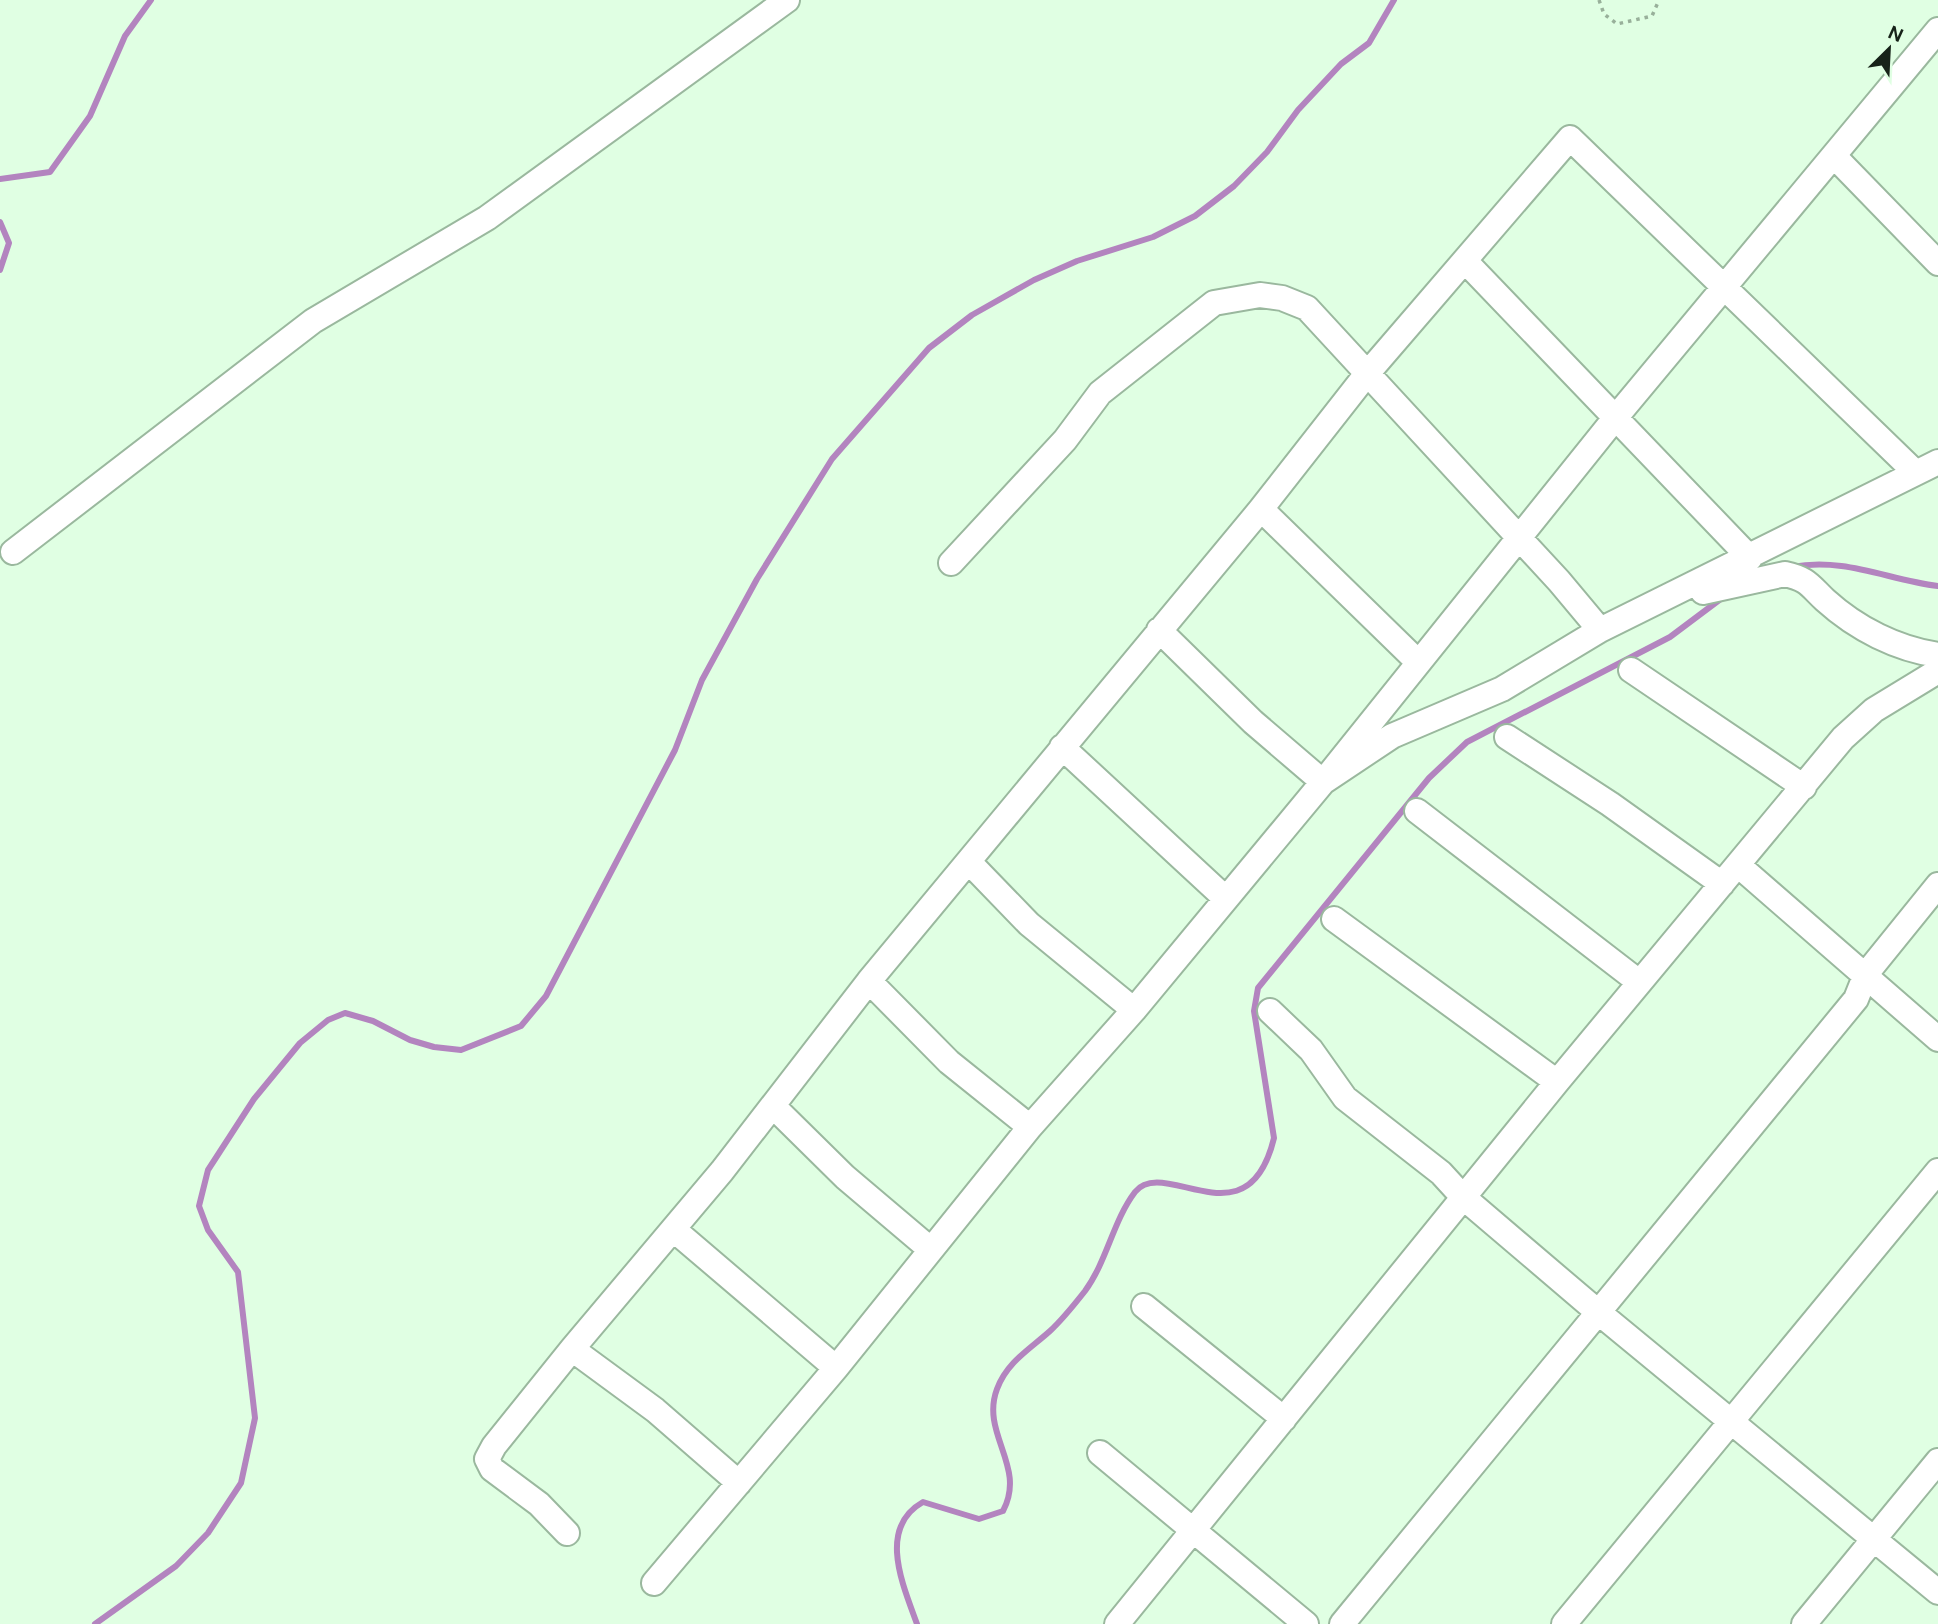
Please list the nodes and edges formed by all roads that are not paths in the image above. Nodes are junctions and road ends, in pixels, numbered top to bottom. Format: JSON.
{"nodes":[{"id":1,"x":787,"y":0,"type":"edge"},
{"id":2,"x":1937,"y":31,"type":"edge"},
{"id":3,"x":1834,"y":156,"type":"junction"},
{"id":4,"x":1465,"y":261,"type":"junction"},
{"id":5,"x":1938,"y":262,"type":"edge"},
{"id":6,"x":1723,"y":287,"type":"junction"},
{"id":7,"x":1366,"y":375,"type":"junction"},
{"id":8,"x":1616,"y":417,"type":"junction"},
{"id":9,"x":1938,"y":462,"type":"edge"},
{"id":10,"x":1916,"y":473,"type":"junction"},
{"id":11,"x":1261,"y":509,"type":"junction"},
{"id":12,"x":1519,"y":538,"type":"junction"},
{"id":13,"x":13,"y":552,"type":"dead end"},
{"id":14,"x":1750,"y":558,"type":"junction"},
{"id":15,"x":951,"y":563,"type":"dead end"},
{"id":16,"x":1664,"y":600,"type":"junction"},
{"id":17,"x":1159,"y":630,"type":"junction"},
{"id":18,"x":1600,"y":630,"type":"junction"},
{"id":19,"x":1938,"y":655,"type":"edge"},
{"id":20,"x":1418,"y":662,"type":"junction"},
{"id":21,"x":1631,"y":670,"type":"dead end"},
{"id":22,"x":1938,"y":671,"type":"edge"},
{"id":23,"x":1507,"y":737,"type":"dead end"},
{"id":24,"x":1062,"y":747,"type":"junction"},
{"id":25,"x":1323,"y":782,"type":"junction"},
{"id":26,"x":1804,"y":787,"type":"junction"},
{"id":27,"x":1417,"y":811,"type":"dead end"},
{"id":28,"x":969,"y":862,"type":"junction"},
{"id":29,"x":1738,"y":865,"type":"junction"},
{"id":30,"x":1722,"y":884,"type":"junction"},
{"id":31,"x":1938,"y":885,"type":"edge"},
{"id":32,"x":1225,"y":898,"type":"junction"},
{"id":33,"x":1334,"y":919,"type":"dead end"},
{"id":34,"x":1866,"y":974,"type":"junction"},
{"id":35,"x":869,"y":981,"type":"junction"},
{"id":36,"x":1639,"y":982,"type":"junction"},
{"id":37,"x":1134,"y":1010,"type":"junction"},
{"id":38,"x":1270,"y":1011,"type":"dead end"},
{"id":39,"x":1938,"y":1039,"type":"edge"},
{"id":40,"x":1557,"y":1082,"type":"junction"},
{"id":41,"x":774,"y":1107,"type":"junction"},
{"id":42,"x":1030,"y":1128,"type":"junction"},
{"id":43,"x":1938,"y":1171,"type":"edge"},
{"id":44,"x":1463,"y":1197,"type":"junction"},
{"id":45,"x":673,"y":1229,"type":"junction"},
{"id":46,"x":930,"y":1249,"type":"junction"},
{"id":47,"x":1144,"y":1306,"type":"dead end"},
{"id":48,"x":1598,"y":1312,"type":"junction"},
{"id":49,"x":572,"y":1349,"type":"junction"},
{"id":50,"x":836,"y":1368,"type":"junction"},
{"id":51,"x":1283,"y":1419,"type":"junction"},
{"id":52,"x":1730,"y":1421,"type":"junction"},
{"id":53,"x":1100,"y":1453,"type":"dead end"},
{"id":54,"x":1938,"y":1461,"type":"edge"},
{"id":55,"x":739,"y":1483,"type":"junction"},
{"id":56,"x":1193,"y":1531,"type":"junction"},
{"id":57,"x":567,"y":1534,"type":"dead end"},
{"id":58,"x":1873,"y":1539,"type":"junction"},
{"id":59,"x":654,"y":1583,"type":"dead end"},
{"id":60,"x":1938,"y":1592,"type":"edge"},
{"id":61,"x":1117,"y":1624,"type":"edge"},
{"id":62,"x":1306,"y":1624,"type":"edge"},
{"id":63,"x":1342,"y":1624,"type":"edge"},
{"id":64,"x":1564,"y":1624,"type":"edge"},
{"id":65,"x":1804,"y":1624,"type":"edge"}],
"edges":[{"from":1,"to":13,"type":"street"},
{"from":2,"to":3,"type":"street"},
{"from":3,"to":5,"type":"street"},
{"from":3,"to":6,"type":"street"},
{"from":4,"to":6,"type":"street"},
{"from":4,"to":7,"type":"street"},
{"from":4,"to":8,"type":"street"},
{"from":6,"to":8,"type":"street"},
{"from":6,"to":10,"type":"street"},
{"from":7,"to":11,"type":"street"},
{"from":7,"to":12,"type":"street"},
{"from":7,"to":15,"type":"street"},
{"from":8,"to":12,"type":"street"},
{"from":8,"to":14,"type":"street"},
{"from":9,"to":10,"type":"street"},
{"from":10,"to":14,"type":"street"},
{"from":11,"to":17,"type":"street"},
{"from":11,"to":20,"type":"street"},
{"from":12,"to":18,"type":"street"},
{"from":12,"to":20,"type":"street"},
{"from":14,"to":16,"type":"street"},
{"from":16,"to":18,"type":"street"},
{"from":16,"to":19,"type":"street"},
{"from":17,"to":24,"type":"street"},
{"from":17,"to":25,"type":"street"},
{"from":18,"to":25,"type":"street"},
{"from":20,"to":25,"type":"street"},
{"from":21,"to":26,"type":"street"},
{"from":22,"to":26,"type":"street"},
{"from":23,"to":30,"type":"street"},
{"from":24,"to":28,"type":"street"},
{"from":24,"to":32,"type":"street"},
{"from":25,"to":32,"type":"street"},
{"from":26,"to":29,"type":"street"},
{"from":27,"to":36,"type":"street"},
{"from":28,"to":35,"type":"street"},
{"from":28,"to":37,"type":"street"},
{"from":29,"to":30,"type":"street"},
{"from":29,"to":34,"type":"street"},
{"from":30,"to":36,"type":"street"},
{"from":31,"to":34,"type":"street"},
{"from":32,"to":37,"type":"street"},
{"from":33,"to":40,"type":"street"},
{"from":34,"to":39,"type":"street"},
{"from":34,"to":48,"type":"street"},
{"from":35,"to":41,"type":"street"},
{"from":35,"to":42,"type":"street"},
{"from":36,"to":40,"type":"street"},
{"from":37,"to":42,"type":"street"},
{"from":38,"to":44,"type":"street"},
{"from":40,"to":44,"type":"street"},
{"from":41,"to":45,"type":"street"},
{"from":41,"to":46,"type":"street"},
{"from":42,"to":46,"type":"street"},
{"from":43,"to":52,"type":"street"},
{"from":44,"to":48,"type":"street"},
{"from":44,"to":51,"type":"street"},
{"from":45,"to":49,"type":"street"},
{"from":45,"to":50,"type":"street"},
{"from":46,"to":50,"type":"street"},
{"from":47,"to":51,"type":"street"},
{"from":48,"to":52,"type":"street"},
{"from":48,"to":63,"type":"street"},
{"from":49,"to":55,"type":"street"},
{"from":49,"to":57,"type":"street"},
{"from":50,"to":55,"type":"street"},
{"from":51,"to":56,"type":"street"},
{"from":52,"to":58,"type":"street"},
{"from":52,"to":64,"type":"street"},
{"from":53,"to":56,"type":"street"},
{"from":54,"to":58,"type":"street"},
{"from":55,"to":59,"type":"street"},
{"from":56,"to":61,"type":"street"},
{"from":56,"to":62,"type":"street"},
{"from":58,"to":60,"type":"street"},
{"from":58,"to":65,"type":"street"}]}
